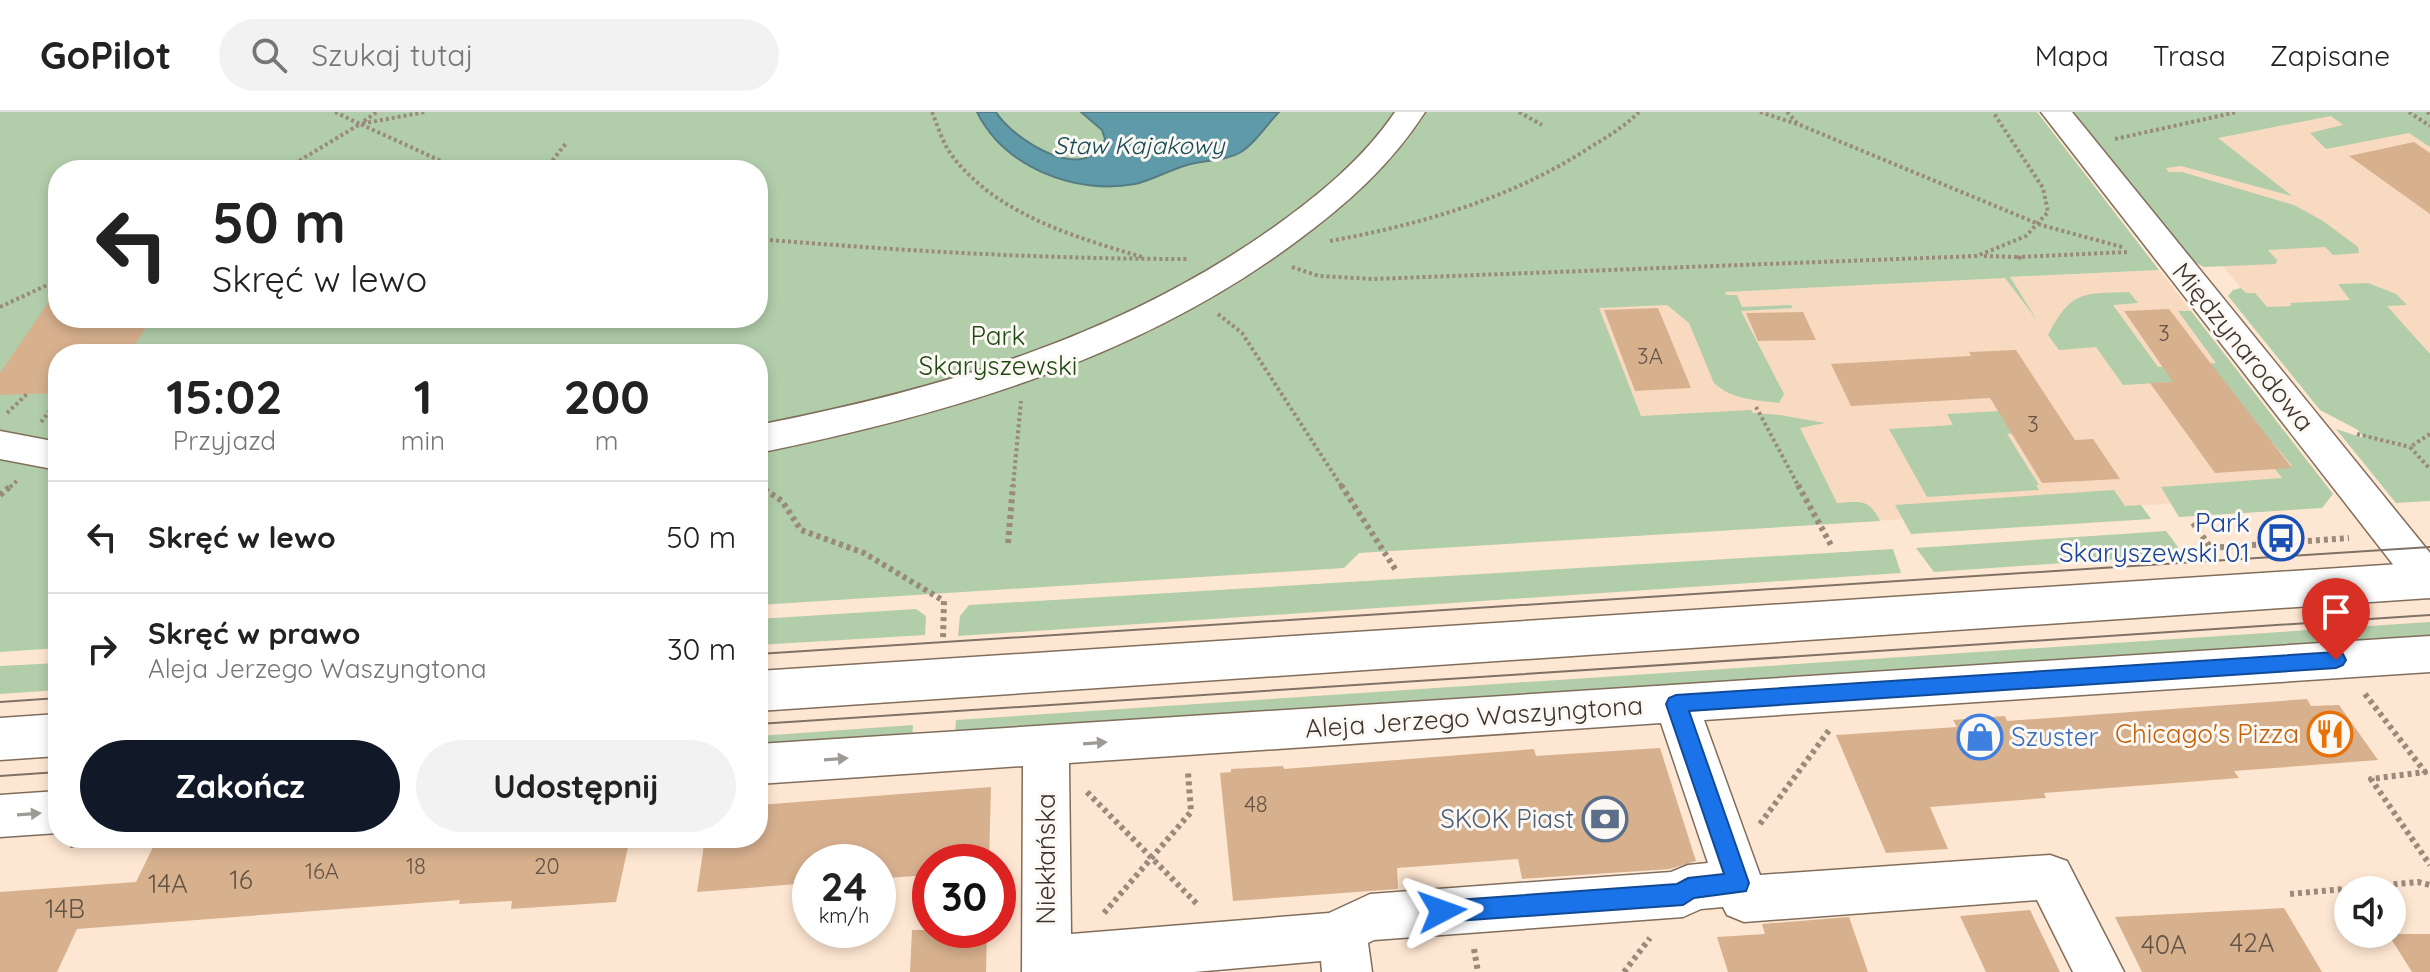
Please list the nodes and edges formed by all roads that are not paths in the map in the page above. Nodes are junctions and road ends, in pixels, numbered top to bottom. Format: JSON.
{"nodes":[{"id":1,"x":1410,"y":112,"type":"edge"},
{"id":2,"x":2056,"y":112,"type":"edge"},
{"id":3,"x":768,"y":437,"type":"edge"},
{"id":4,"x":0,"y":445,"type":"edge"},
{"id":5,"x":48,"y":454,"type":"edge"},
{"id":6,"x":2430,"y":581,"type":"edge"},
{"id":7,"x":2430,"y":654,"type":"edge"},
{"id":8,"x":768,"y":690,"type":"edge"},
{"id":9,"x":1676,"y":704,"type":"junction"},
{"id":10,"x":48,"y":736,"type":"edge"},
{"id":11,"x":0,"y":739,"type":"edge"},
{"id":12,"x":1046,"y":746,"type":"junction"},
{"id":13,"x":768,"y":763,"type":"edge"},
{"id":14,"x":0,"y":816,"type":"edge"},
{"id":15,"x":48,"y":826,"type":"edge"},
{"id":16,"x":1734,"y":873,"type":"junction"},
{"id":17,"x":1345,"y":954,"type":"edge"},
{"id":18,"x":1052,"y":964,"type":"edge"},
{"id":19,"x":2099,"y":972,"type":"edge"}],
"edges":[{"from":1,"to":3,"type":"street"},
{"from":2,"to":6,"type":"street","name":"Międzynarodowa"},
{"from":4,"to":5,"type":"street"},
{"from":6,"to":8,"type":"main road"},
{"from":7,"to":9,"type":"street","name":"Aleja Jerzego Waszyngtona"},
{"from":12,"to":9,"type":"street","name":"Aleja Jerzego Waszyngtona","one_way":true},
{"from":9,"to":16,"type":"street"},
{"from":10,"to":11,"type":"main road"},
{"from":13,"to":12,"type":"street","name":"Aleja Jerzego Waszyngtona","one_way":true},
{"from":12,"to":18,"type":"street","name":"Niekłańska"},
{"from":14,"to":15,"type":"street","one_way":true},
{"from":16,"to":17,"type":"street"},
{"from":16,"to":19,"type":"street"},
{"from":17,"to":18,"type":"street"}]}
